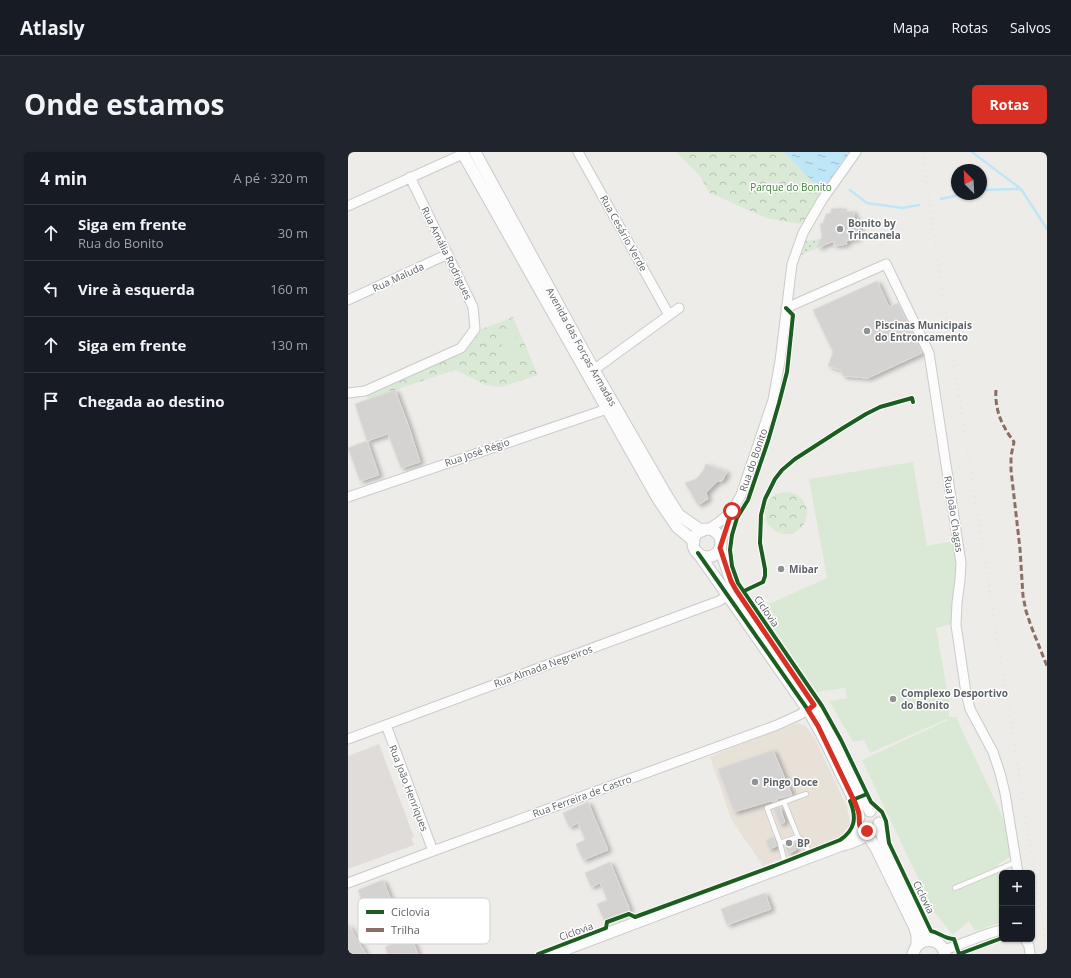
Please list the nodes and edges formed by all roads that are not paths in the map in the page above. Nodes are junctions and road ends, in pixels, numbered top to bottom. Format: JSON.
{"nodes":[{"id":1,"x":475,"y":152,"type":"edge"},
{"id":2,"x":578,"y":152,"type":"edge"},
{"id":3,"x":856,"y":152,"type":"edge"},
{"id":4,"x":463,"y":153,"type":"edge"},
{"id":5,"x":410,"y":177,"type":"junction"},
{"id":6,"x":348,"y":206,"type":"edge"},
{"id":7,"x":448,"y":254,"type":"junction"},
{"id":8,"x":348,"y":300,"type":"edge"},
{"id":9,"x":678,"y":308,"type":"dead end"},
{"id":10,"x":786,"y":308,"type":"junction"},
{"id":11,"x":669,"y":315,"type":"junction"},
{"id":12,"x":590,"y":372,"type":"junction"},
{"id":13,"x":348,"y":393,"type":"edge"},
{"id":14,"x":607,"y":409,"type":"junction"},
{"id":15,"x":348,"y":497,"type":"edge"},
{"id":16,"x":732,"y":511,"type":"junction"},
{"id":17,"x":704,"y":530,"type":"junction"},
{"id":18,"x":694,"y":541,"type":"junction"},
{"id":19,"x":720,"y":546,"type":"junction"},
{"id":20,"x":698,"y":553,"type":"junction"},
{"id":21,"x":732,"y":593,"type":"junction"},
{"id":22,"x":811,"y":708,"type":"junction"},
{"id":23,"x":386,"y":725,"type":"junction"},
{"id":24,"x":348,"y":739,"type":"edge"},
{"id":25,"x":806,"y":794,"type":"dead end"},
{"id":26,"x":784,"y":802,"type":"junction"},
{"id":27,"x":870,"y":810,"type":"junction"},
{"id":28,"x":859,"y":818,"type":"junction"},
{"id":29,"x":871,"y":830,"type":"junction"},
{"id":30,"x":798,"y":836,"type":"junction"},
{"id":31,"x":780,"y":843,"type":"junction"},
{"id":32,"x":842,"y":846,"type":"junction"},
{"id":33,"x":433,"y":851,"type":"junction"},
{"id":34,"x":810,"y":857,"type":"junction"},
{"id":35,"x":1016,"y":862,"type":"junction"},
{"id":36,"x":786,"y":866,"type":"junction"},
{"id":37,"x":1017,"y":870,"type":"edge"},
{"id":38,"x":348,"y":883,"type":"edge"},
{"id":39,"x":955,"y":888,"type":"dead end"},
{"id":40,"x":999,"y":931,"type":"edge"},
{"id":41,"x":934,"y":941,"type":"junction"},
{"id":42,"x":915,"y":950,"type":"edge"},
{"id":43,"x":945,"y":952,"type":"edge"},
{"id":44,"x":553,"y":954,"type":"edge"}],
"edges":[{"from":1,"to":12,"type":"street","name":"Avenida das Forças Armadas"},
{"from":2,"to":11,"type":"street","name":"Rua Cesário Verde"},
{"from":3,"to":10,"type":"street","name":"Rua do Bonito"},
{"from":4,"to":5,"type":"street"},
{"from":4,"to":12,"type":"street","name":"Avenida das Forças Armadas"},
{"from":5,"to":6,"type":"street"},
{"from":5,"to":7,"type":"street","name":"Rua Amália Rodrigues"},
{"from":7,"to":8,"type":"street","name":"Rua Maluda"},
{"from":7,"to":13,"type":"street","name":"Rua Amália Rodrigues"},
{"from":9,"to":11,"type":"street"},
{"from":10,"to":16,"type":"street","name":"Rua do Bonito"},
{"from":10,"to":35,"type":"street","name":"Rua João Chagas"},
{"from":11,"to":12,"type":"street"},
{"from":12,"to":14,"type":"street","name":"Avenida das Forças Armadas"},
{"from":12,"to":17,"type":"street","name":"Avenida das Forças Armadas"},
{"from":14,"to":15,"type":"street","name":"Rua José Régio"},
{"from":14,"to":18,"type":"street","name":"Avenida das Forças Armadas"},
{"from":16,"to":17,"type":"street","name":"Rua do Bonito"},
{"from":16,"to":19,"type":"street","name":"Rua do Bonito"},
{"from":17,"to":18,"type":"street"},
{"from":17,"to":19,"type":"street"},
{"from":18,"to":20,"type":"street"},
{"from":19,"to":20,"type":"street"},
{"from":19,"to":21,"type":"street"},
{"from":20,"to":21,"type":"street"},
{"from":21,"to":22,"type":"street"},
{"from":21,"to":23,"type":"street","name":"Rua Almada Negreiros"},
{"from":22,"to":27,"type":"street"},
{"from":22,"to":28,"type":"street"},
{"from":22,"to":33,"type":"street","name":"Rua Ferreira de Castro"},
{"from":23,"to":24,"type":"street","name":"Rua Almada Negreiros"},
{"from":23,"to":33,"type":"street","name":"Rua João Henriques"},
{"from":25,"to":26,"type":"lane"},
{"from":26,"to":30,"type":"lane"},
{"from":26,"to":31,"type":"lane"},
{"from":27,"to":28,"type":"street"},
{"from":27,"to":29,"type":"street"},
{"from":28,"to":29,"type":"street"},
{"from":28,"to":32,"type":"street"},
{"from":29,"to":32,"type":"street"},
{"from":29,"to":41,"type":"street"},
{"from":29,"to":42,"type":"street"},
{"from":30,"to":31,"type":"lane"},
{"from":30,"to":34,"type":"lane"},
{"from":31,"to":36,"type":"lane"},
{"from":32,"to":34,"type":"street"},
{"from":33,"to":38,"type":"street","name":"Rua Ferreira de Castro"},
{"from":34,"to":36,"type":"street"},
{"from":35,"to":37,"type":"street","name":"Rua João Chagas"},
{"from":35,"to":39,"type":"lane"},
{"from":36,"to":44,"type":"street"},
{"from":40,"to":43,"type":"street"},
{"from":41,"to":42,"type":"street"},
{"from":41,"to":43,"type":"street"}]}
